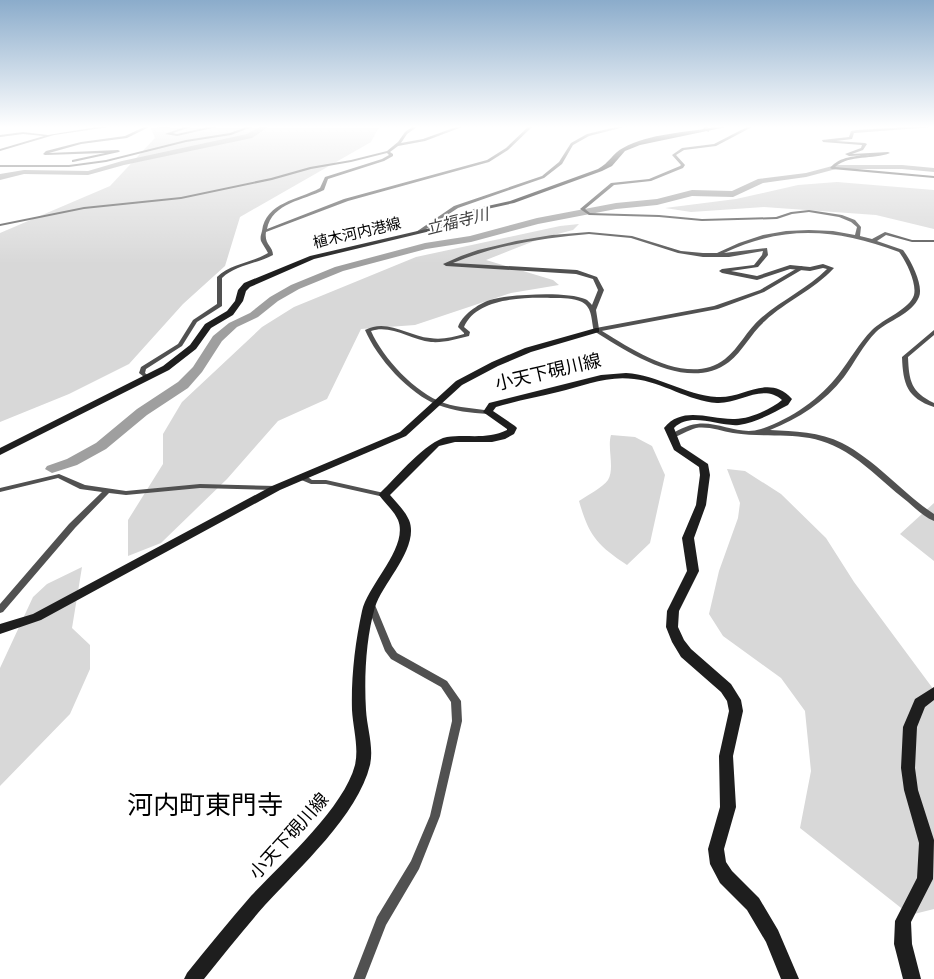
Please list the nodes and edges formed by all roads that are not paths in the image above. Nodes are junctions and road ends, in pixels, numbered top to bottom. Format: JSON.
{"nodes":[{"id":1,"x":298,"y":173,"type":"edge"},
{"id":2,"x":343,"y":173,"type":"edge"},
{"id":3,"x":443,"y":173,"type":"edge"},
{"id":4,"x":549,"y":173,"type":"edge"},
{"id":5,"x":593,"y":173,"type":"edge"},
{"id":6,"x":668,"y":173,"type":"edge"},
{"id":7,"x":885,"y":173,"type":"edge"},
{"id":8,"x":934,"y":177,"type":"edge"},
{"id":9,"x":0,"y":225,"type":"edge"},
{"id":10,"x":265,"y":231,"type":"junction"},
{"id":11,"x":418,"y":232,"type":"junction"},
{"id":12,"x":857,"y":237,"type":"junction"},
{"id":13,"x":873,"y":241,"type":"junction"},
{"id":14,"x":934,"y":241,"type":"edge"},
{"id":15,"x":718,"y":254,"type":"junction"},
{"id":16,"x":801,"y":268,"type":"junction"},
{"id":17,"x":593,"y":310,"type":"junction"},
{"id":18,"x":596,"y":330,"type":"junction"},
{"id":19,"x":934,"y":332,"type":"edge"},
{"id":20,"x":148,"y":378,"type":"junction"},
{"id":21,"x":437,"y":402,"type":"junction"},
{"id":22,"x":934,"y":405,"type":"edge"},
{"id":23,"x":488,"y":412,"type":"junction"},
{"id":24,"x":762,"y":431,"type":"junction"},
{"id":25,"x":671,"y":436,"type":"junction"},
{"id":26,"x":0,"y":452,"type":"edge"},
{"id":27,"x":302,"y":477,"type":"junction"},
{"id":28,"x":276,"y":488,"type":"junction"},
{"id":29,"x":0,"y":490,"type":"edge"},
{"id":30,"x":107,"y":491,"type":"junction"},
{"id":31,"x":384,"y":495,"type":"junction"},
{"id":32,"x":934,"y":518,"type":"edge"},
{"id":33,"x":370,"y":604,"type":"junction"},
{"id":34,"x":0,"y":610,"type":"edge"},
{"id":35,"x":0,"y":629,"type":"edge"},
{"id":36,"x":934,"y":692,"type":"edge"},
{"id":37,"x":193,"y":979,"type":"edge"},
{"id":38,"x":359,"y":979,"type":"edge"},
{"id":39,"x":790,"y":979,"type":"edge"},
{"id":40,"x":912,"y":979,"type":"edge"}],
"edges":[{"from":1,"to":9,"type":"street"},
{"from":2,"to":10,"type":"street"},
{"from":3,"to":10,"type":"street"},
{"from":4,"to":11,"type":"street"},
{"from":5,"to":11,"type":"main road","name":"植木河内港線"},
{"from":6,"to":12,"type":"street"},
{"from":7,"to":8,"type":"street"},
{"from":10,"to":20,"type":"street"},
{"from":11,"to":20,"type":"main road","name":"植木河内港線"},
{"from":12,"to":13,"type":"street"},
{"from":12,"to":15,"type":"street"},
{"from":13,"to":14,"type":"street"},
{"from":13,"to":24,"type":"street"},
{"from":15,"to":16,"type":"street"},
{"from":15,"to":17,"type":"street"},
{"from":16,"to":18,"type":"street"},
{"from":16,"to":18,"type":"street"},
{"from":17,"to":18,"type":"street"},
{"from":17,"to":21,"type":"street"},
{"from":18,"to":21,"type":"main road","name":"小天下硯川線"},
{"from":19,"to":22,"type":"street"},
{"from":20,"to":26,"type":"main road","name":"植木河内港線"},
{"from":21,"to":23,"type":"street"},
{"from":21,"to":27,"type":"main road","name":"小天下硯川線"},
{"from":23,"to":25,"type":"main road","name":"小天下硯川線"},
{"from":23,"to":31,"type":"main road","name":"小天下硯川線"},
{"from":24,"to":25,"type":"street"},
{"from":24,"to":32,"type":"street"},
{"from":25,"to":39,"type":"main road"},
{"from":27,"to":28,"type":"main road","name":"小天下硯川線"},
{"from":27,"to":31,"type":"street"},
{"from":28,"to":30,"type":"street"},
{"from":28,"to":35,"type":"main road","name":"小天下硯川線"},
{"from":29,"to":30,"type":"street"},
{"from":30,"to":34,"type":"street"},
{"from":31,"to":33,"type":"main road","name":"小天下硯川線"},
{"from":33,"to":37,"type":"main road","name":"小天下硯川線"},
{"from":33,"to":38,"type":"street"},
{"from":36,"to":40,"type":"main road"}]}
